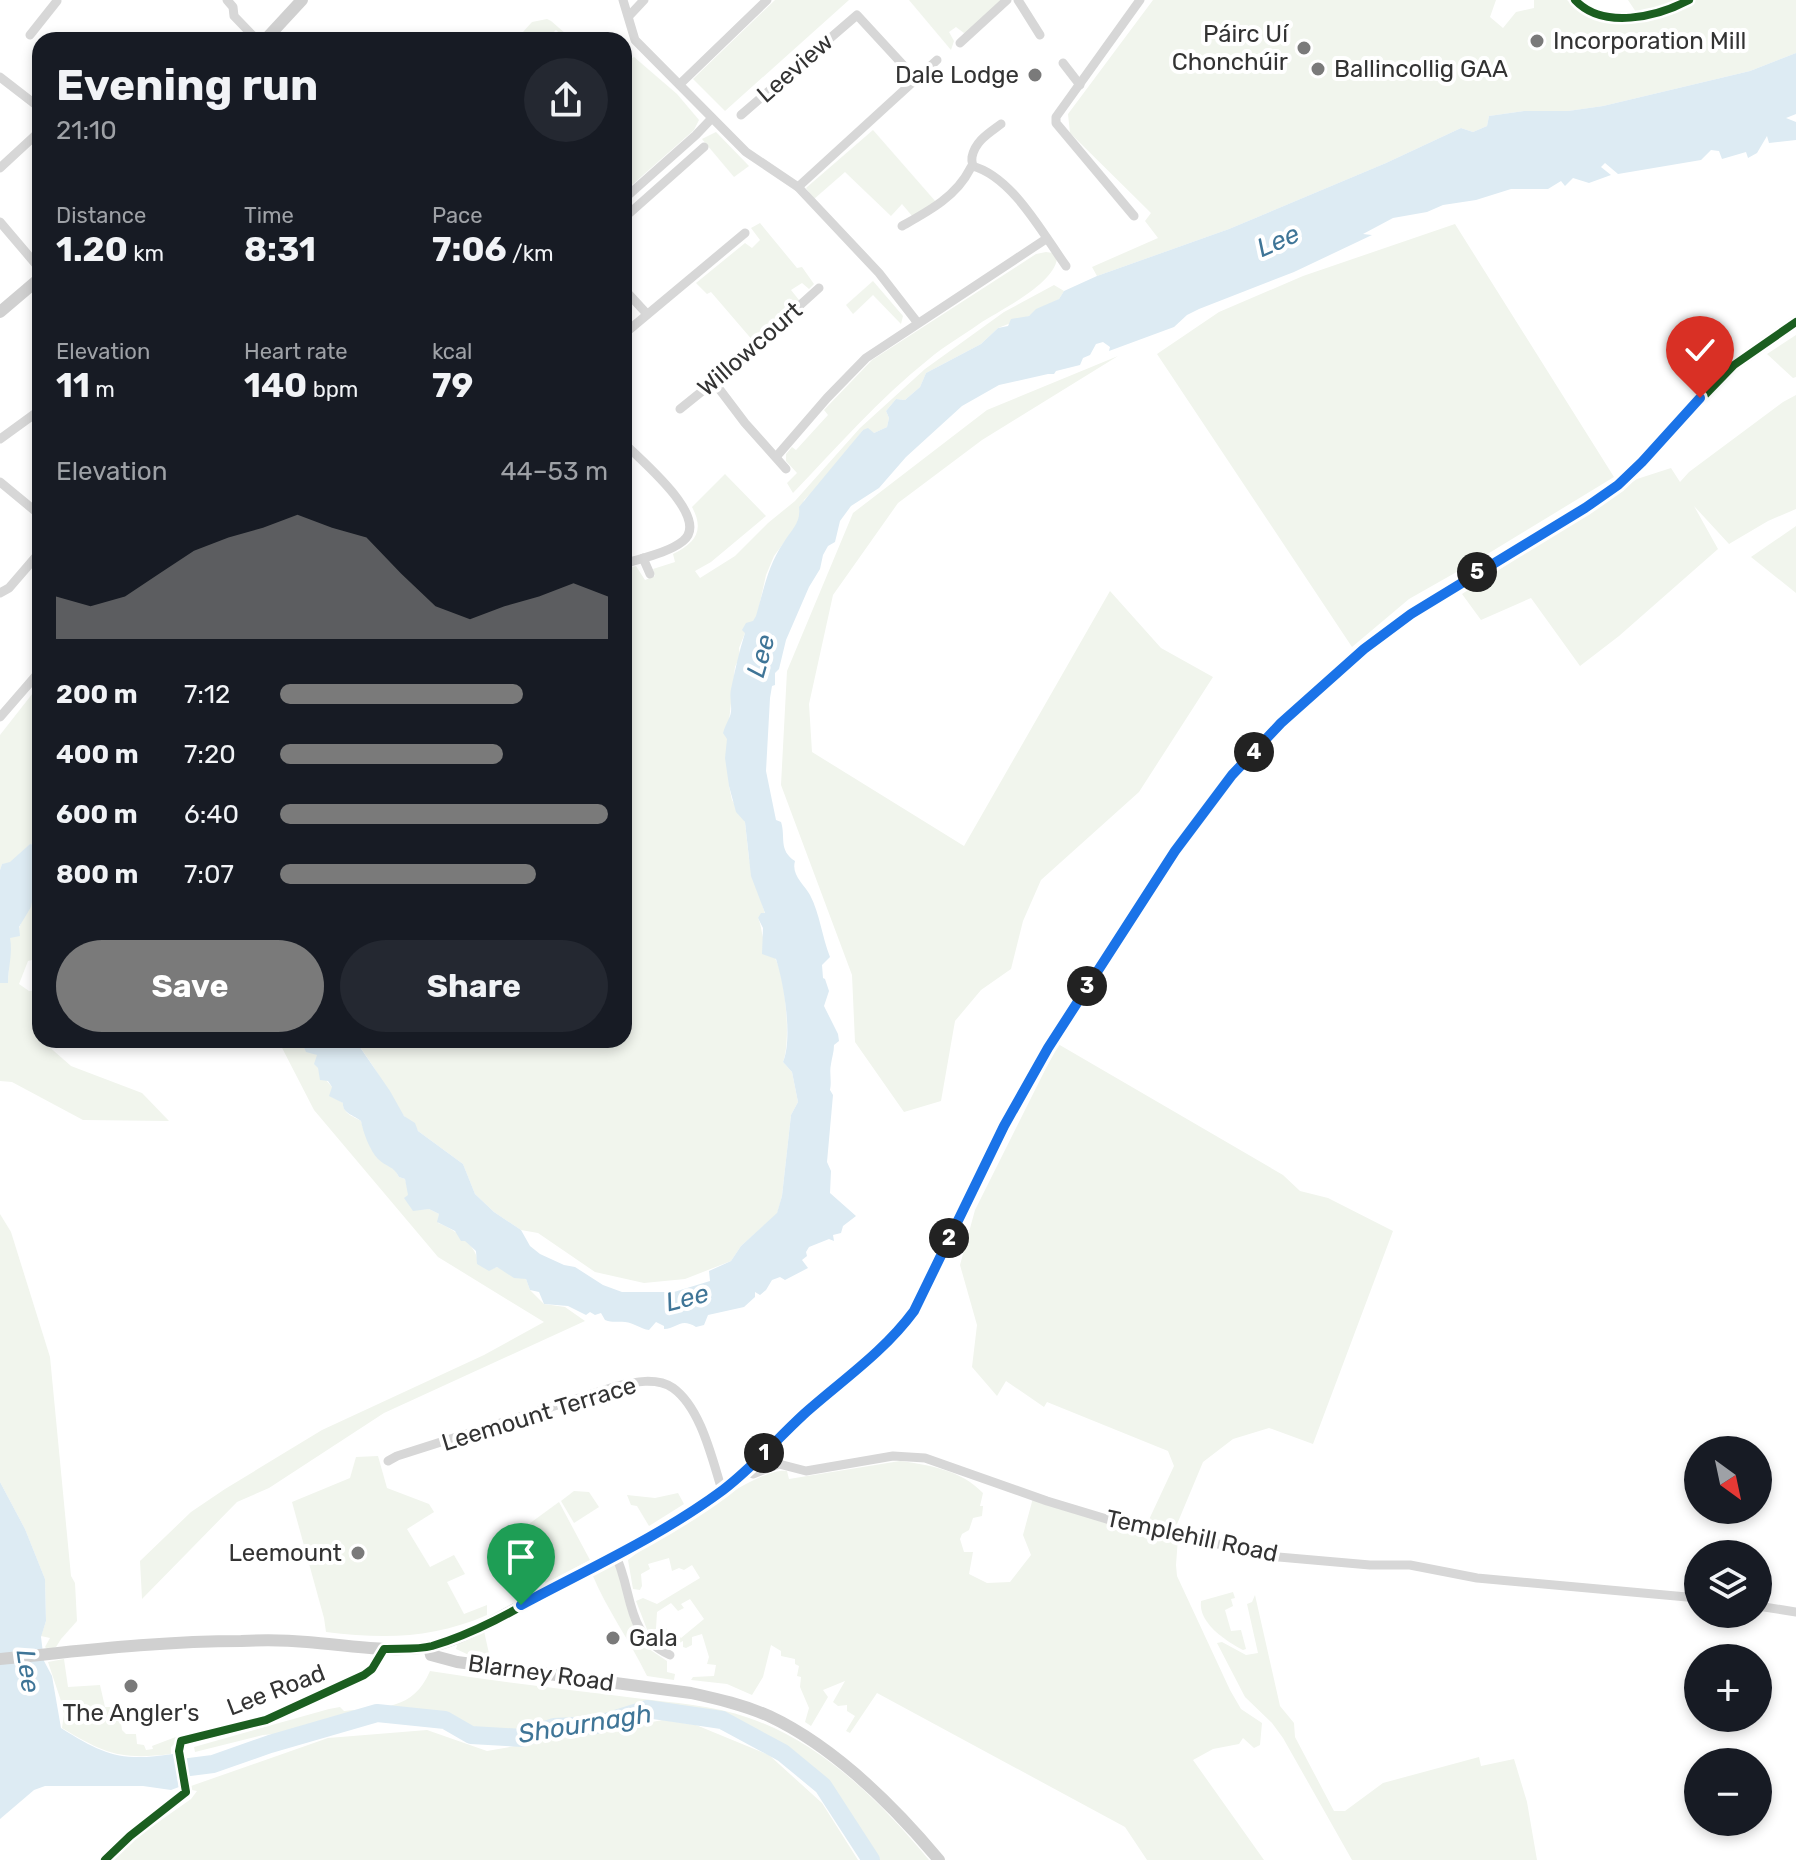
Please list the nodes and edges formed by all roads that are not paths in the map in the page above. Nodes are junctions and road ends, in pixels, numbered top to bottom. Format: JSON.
{"nodes":[{"id":1,"x":57,"y":0,"type":"edge"},
{"id":2,"x":227,"y":0,"type":"edge"},
{"id":3,"x":302,"y":0,"type":"edge"},
{"id":4,"x":623,"y":0,"type":"edge"},
{"id":5,"x":644,"y":0,"type":"edge"},
{"id":6,"x":767,"y":0,"type":"edge"},
{"id":7,"x":1007,"y":0,"type":"edge"},
{"id":8,"x":1018,"y":0,"type":"edge"},
{"id":9,"x":1140,"y":0,"type":"edge"},
{"id":10,"x":629,"y":16,"type":"junction"},
{"id":11,"x":32,"y":32,"type":"edge"},
{"id":12,"x":32,"y":32,"type":"edge"},
{"id":13,"x":249,"y":32,"type":"edge"},
{"id":14,"x":272,"y":32,"type":"edge"},
{"id":15,"x":30,"y":35,"type":"dead end"},
{"id":16,"x":1040,"y":35,"type":"dead end"},
{"id":17,"x":960,"y":43,"type":"dead end"},
{"id":18,"x":937,"y":60,"type":"dead end"},
{"id":19,"x":1063,"y":63,"type":"dead end"},
{"id":20,"x":0,"y":77,"type":"edge"},
{"id":21,"x":916,"y":79,"type":"junction"},
{"id":22,"x":680,"y":84,"type":"junction"},
{"id":23,"x":1080,"y":85,"type":"junction"},
{"id":24,"x":32,"y":102,"type":"edge"},
{"id":25,"x":741,"y":115,"type":"dead end"},
{"id":26,"x":712,"y":118,"type":"junction"},
{"id":27,"x":1001,"y":124,"type":"dead end"},
{"id":28,"x":32,"y":138,"type":"edge"},
{"id":29,"x":704,"y":147,"type":"dead end"},
{"id":30,"x":972,"y":166,"type":"junction"},
{"id":31,"x":0,"y":168,"type":"edge"},
{"id":32,"x":644,"y":183,"type":"junction"},
{"id":33,"x":798,"y":187,"type":"junction"},
{"id":34,"x":632,"y":193,"type":"edge"},
{"id":35,"x":653,"y":193,"type":"junction"},
{"id":36,"x":632,"y":211,"type":"edge"},
{"id":37,"x":1134,"y":216,"type":"dead end"},
{"id":38,"x":0,"y":222,"type":"edge"},
{"id":39,"x":902,"y":226,"type":"dead end"},
{"id":40,"x":745,"y":233,"type":"dead end"},
{"id":41,"x":1046,"y":239,"type":"junction"},
{"id":42,"x":32,"y":260,"type":"edge"},
{"id":43,"x":1066,"y":266,"type":"dead end"},
{"id":44,"x":32,"y":285,"type":"edge"},
{"id":45,"x":819,"y":288,"type":"dead end"},
{"id":46,"x":632,"y":298,"type":"edge"},
{"id":47,"x":0,"y":312,"type":"edge"},
{"id":48,"x":647,"y":314,"type":"junction"},
{"id":49,"x":917,"y":322,"type":"junction"},
{"id":50,"x":1796,"y":322,"type":"edge"},
{"id":51,"x":632,"y":327,"type":"edge"},
{"id":52,"x":714,"y":382,"type":"junction"},
{"id":53,"x":680,"y":409,"type":"dead end"},
{"id":54,"x":32,"y":416,"type":"edge"},
{"id":55,"x":0,"y":439,"type":"edge"},
{"id":56,"x":632,"y":451,"type":"edge"},
{"id":57,"x":776,"y":457,"type":"junction"},
{"id":58,"x":786,"y":469,"type":"dead end"},
{"id":59,"x":0,"y":482,"type":"edge"},
{"id":60,"x":32,"y":508,"type":"edge"},
{"id":61,"x":643,"y":558,"type":"junction"},
{"id":62,"x":32,"y":561,"type":"edge"},
{"id":63,"x":632,"y":561,"type":"edge"},
{"id":64,"x":650,"y":574,"type":"dead end"},
{"id":65,"x":0,"y":593,"type":"edge"},
{"id":66,"x":32,"y":680,"type":"edge"},
{"id":67,"x":0,"y":717,"type":"edge"},
{"id":68,"x":388,"y":1461,"type":"dead end"},
{"id":69,"x":747,"y":1470,"type":"junction"},
{"id":70,"x":722,"y":1490,"type":"junction"},
{"id":71,"x":615,"y":1554,"type":"junction"},
{"id":72,"x":1684,"y":1597,"type":"edge"},
{"id":73,"x":1772,"y":1608,"type":"edge"},
{"id":74,"x":1796,"y":1612,"type":"edge"},
{"id":75,"x":429,"y":1647,"type":"junction"},
{"id":76,"x":384,"y":1649,"type":"junction"},
{"id":77,"x":670,"y":1655,"type":"dead end"},
{"id":78,"x":0,"y":1659,"type":"edge"},
{"id":79,"x":105,"y":1860,"type":"edge"},
{"id":80,"x":939,"y":1860,"type":"edge"}],
"edges":[{"from":1,"to":11,"type":"street"},
{"from":2,"to":13,"type":"street"},
{"from":3,"to":14,"type":"main road"},
{"from":4,"to":10,"type":"street"},
{"from":5,"to":10,"type":"street"},
{"from":6,"to":22,"type":"street"},
{"from":7,"to":17,"type":"street"},
{"from":8,"to":16,"type":"street"},
{"from":9,"to":23,"type":"street"},
{"from":10,"to":22,"type":"street"},
{"from":12,"to":15,"type":"street"},
{"from":18,"to":21,"type":"street"},
{"from":19,"to":23,"type":"street"},
{"from":20,"to":24,"type":"street"},
{"from":21,"to":25,"type":"street","name":"Leeview"},
{"from":21,"to":33,"type":"street"},
{"from":22,"to":26,"type":"street"},
{"from":23,"to":37,"type":"street"},
{"from":26,"to":32,"type":"street"},
{"from":26,"to":33,"type":"street"},
{"from":27,"to":30,"type":"street"},
{"from":28,"to":31,"type":"street"},
{"from":29,"to":35,"type":"street"},
{"from":30,"to":39,"type":"street"},
{"from":30,"to":41,"type":"street"},
{"from":32,"to":34,"type":"street"},
{"from":32,"to":35,"type":"street"},
{"from":33,"to":49,"type":"street"},
{"from":35,"to":36,"type":"street"},
{"from":38,"to":42,"type":"street"},
{"from":40,"to":48,"type":"street"},
{"from":41,"to":43,"type":"street"},
{"from":41,"to":49,"type":"street"},
{"from":44,"to":47,"type":"main road"},
{"from":45,"to":52,"type":"street","name":"Willowcourt"},
{"from":46,"to":48,"type":"street"},
{"from":48,"to":51,"type":"street"},
{"from":49,"to":57,"type":"street"},
{"from":50,"to":69,"type":"main road"},
{"from":52,"to":53,"type":"street","name":"Willowcourt"},
{"from":52,"to":57,"type":"street"},
{"from":54,"to":55,"type":"street"},
{"from":56,"to":61,"type":"street"},
{"from":57,"to":58,"type":"street"},
{"from":59,"to":60,"type":"street"},
{"from":61,"to":63,"type":"street"},
{"from":61,"to":64,"type":"street"},
{"from":62,"to":65,"type":"street"},
{"from":66,"to":67,"type":"street"},
{"from":68,"to":70,"type":"street","name":"Leemount Terrace"},
{"from":69,"to":70,"type":"main road"},
{"from":69,"to":72,"type":"street","name":"Templehill Road"},
{"from":70,"to":71,"type":"main road"},
{"from":71,"to":75,"type":"main road"},
{"from":71,"to":77,"type":"street"},
{"from":73,"to":74,"type":"street"},
{"from":75,"to":76,"type":"main road"},
{"from":75,"to":80,"type":"main road","name":"Blarney Road"},
{"from":76,"to":78,"type":"main road"},
{"from":76,"to":79,"type":"street","name":"Lee Road"}]}
